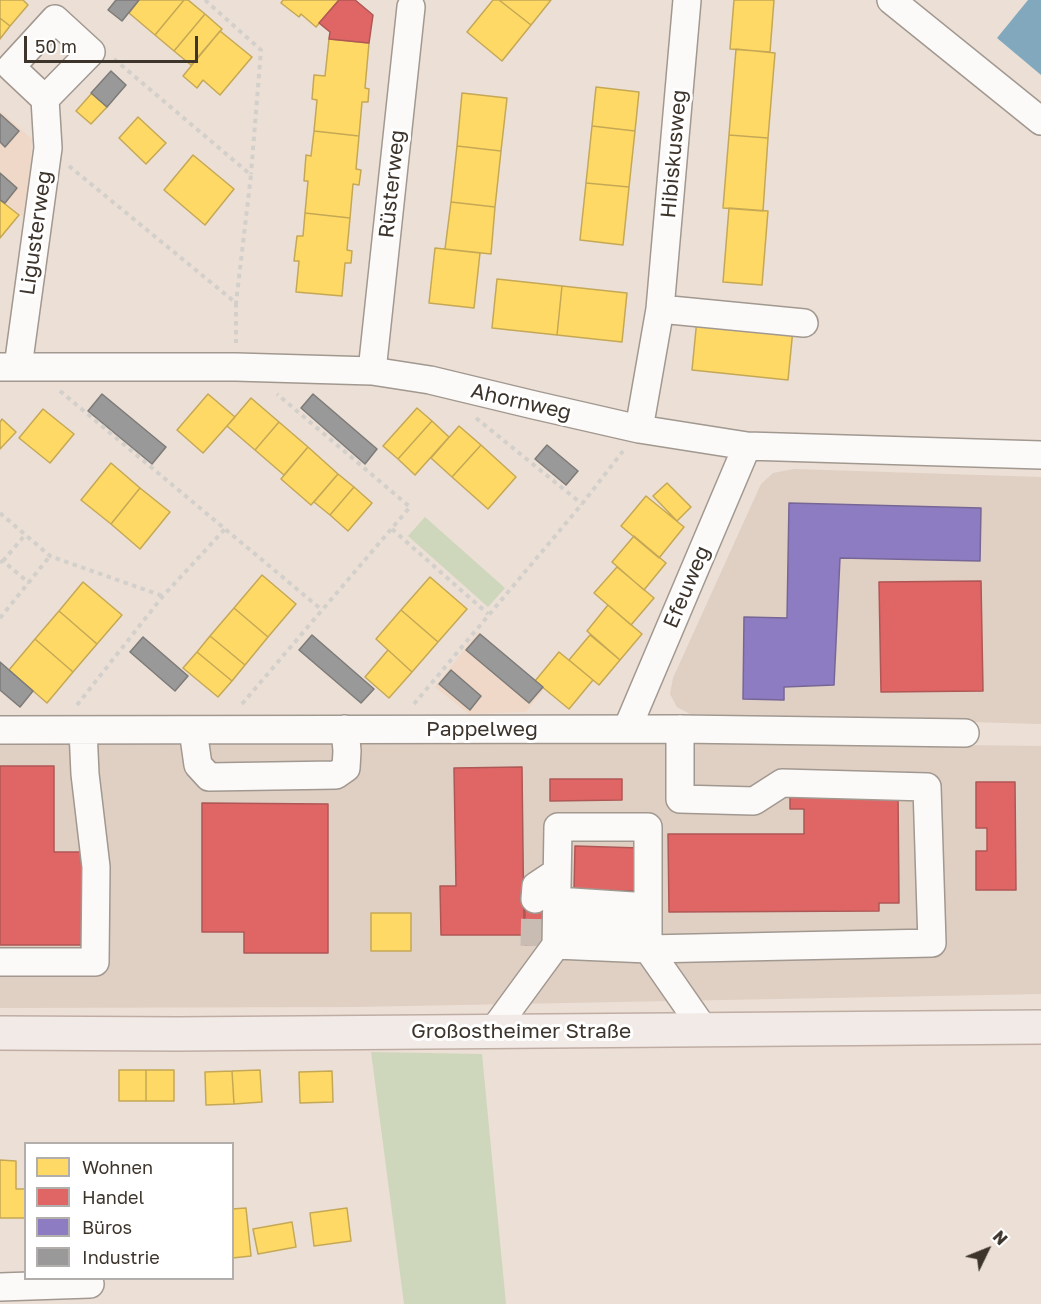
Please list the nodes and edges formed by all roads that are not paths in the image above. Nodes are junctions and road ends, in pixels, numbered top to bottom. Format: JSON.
{"nodes":[{"id":1,"x":687,"y":0,"type":"edge"},
{"id":2,"x":891,"y":0,"type":"edge"},
{"id":3,"x":410,"y":2,"type":"edge"},
{"id":4,"x":45,"y":99,"type":"junction"},
{"id":5,"x":1041,"y":121,"type":"edge"},
{"id":6,"x":660,"y":309,"type":"junction"},
{"id":7,"x":804,"y":323,"type":"dead end"},
{"id":8,"x":9,"y":367,"type":"edge"},
{"id":9,"x":372,"y":371,"type":"junction"},
{"id":10,"x":639,"y":429,"type":"junction"},
{"id":11,"x":747,"y":446,"type":"junction"},
{"id":12,"x":1041,"y":455,"type":"edge"},
{"id":13,"x":345,"y":729,"type":"junction"},
{"id":14,"x":627,"y":729,"type":"junction"},
{"id":15,"x":680,"y":729,"type":"junction"},
{"id":16,"x":0,"y":730,"type":"edge"},
{"id":17,"x":70,"y":730,"type":"junction"},
{"id":18,"x":193,"y":730,"type":"junction"},
{"id":19,"x":965,"y":733,"type":"dead end"},
{"id":20,"x":680,"y":799,"type":"junction"},
{"id":21,"x":648,"y":827,"type":"junction"},
{"id":22,"x":548,"y":923,"type":"junction"},
{"id":23,"x":648,"y":928,"type":"junction"},
{"id":24,"x":0,"y":962,"type":"edge"},
{"id":25,"x":1041,"y":1027,"type":"edge"},
{"id":26,"x":493,"y":1031,"type":"junction"},
{"id":27,"x":705,"y":1031,"type":"junction"},
{"id":28,"x":0,"y":1033,"type":"edge"},
{"id":29,"x":90,"y":1284,"type":"dead end"},
{"id":30,"x":0,"y":1287,"type":"edge"}],
"edges":[{"from":1,"to":6,"type":"street","name":"Hibiskusweg"},
{"from":2,"to":5,"type":"street"},
{"from":3,"to":9,"type":"street","name":"Rüsterweg"},
{"from":4,"to":4,"type":"street"},
{"from":4,"to":8,"type":"street","name":"Ligusterweg"},
{"from":6,"to":7,"type":"street"},
{"from":6,"to":10,"type":"street","name":"Hibiskusweg"},
{"from":8,"to":9,"type":"street","name":"Ahornweg"},
{"from":9,"to":10,"type":"street","name":"Ahornweg"},
{"from":10,"to":11,"type":"street","name":"Ahornweg"},
{"from":11,"to":12,"type":"street","name":"Ahornweg"},
{"from":11,"to":14,"type":"street","name":"Efeuweg"},
{"from":13,"to":14,"type":"street","name":"Pappelweg"},
{"from":13,"to":18,"type":"street","name":"Pappelweg"},
{"from":13,"to":18,"type":"street"},
{"from":14,"to":15,"type":"street","name":"Pappelweg"},
{"from":15,"to":19,"type":"street","name":"Pappelweg"},
{"from":15,"to":20,"type":"street"},
{"from":16,"to":17,"type":"street","name":"Pappelweg"},
{"from":17,"to":18,"type":"street","name":"Pappelweg"},
{"from":17,"to":24,"type":"street"},
{"from":20,"to":21,"type":"street"},
{"from":20,"to":23,"type":"street"},
{"from":21,"to":22,"type":"street"},
{"from":21,"to":23,"type":"street"},
{"from":22,"to":23,"type":"street"},
{"from":22,"to":23,"type":"street"},
{"from":22,"to":26,"type":"street"},
{"from":23,"to":27,"type":"street"},
{"from":25,"to":27,"type":"main road","name":"Großostheimer Straße"},
{"from":26,"to":27,"type":"main road","name":"Großostheimer Straße"},
{"from":26,"to":28,"type":"main road","name":"Großostheimer Straße"},
{"from":29,"to":30,"type":"street"}]}
